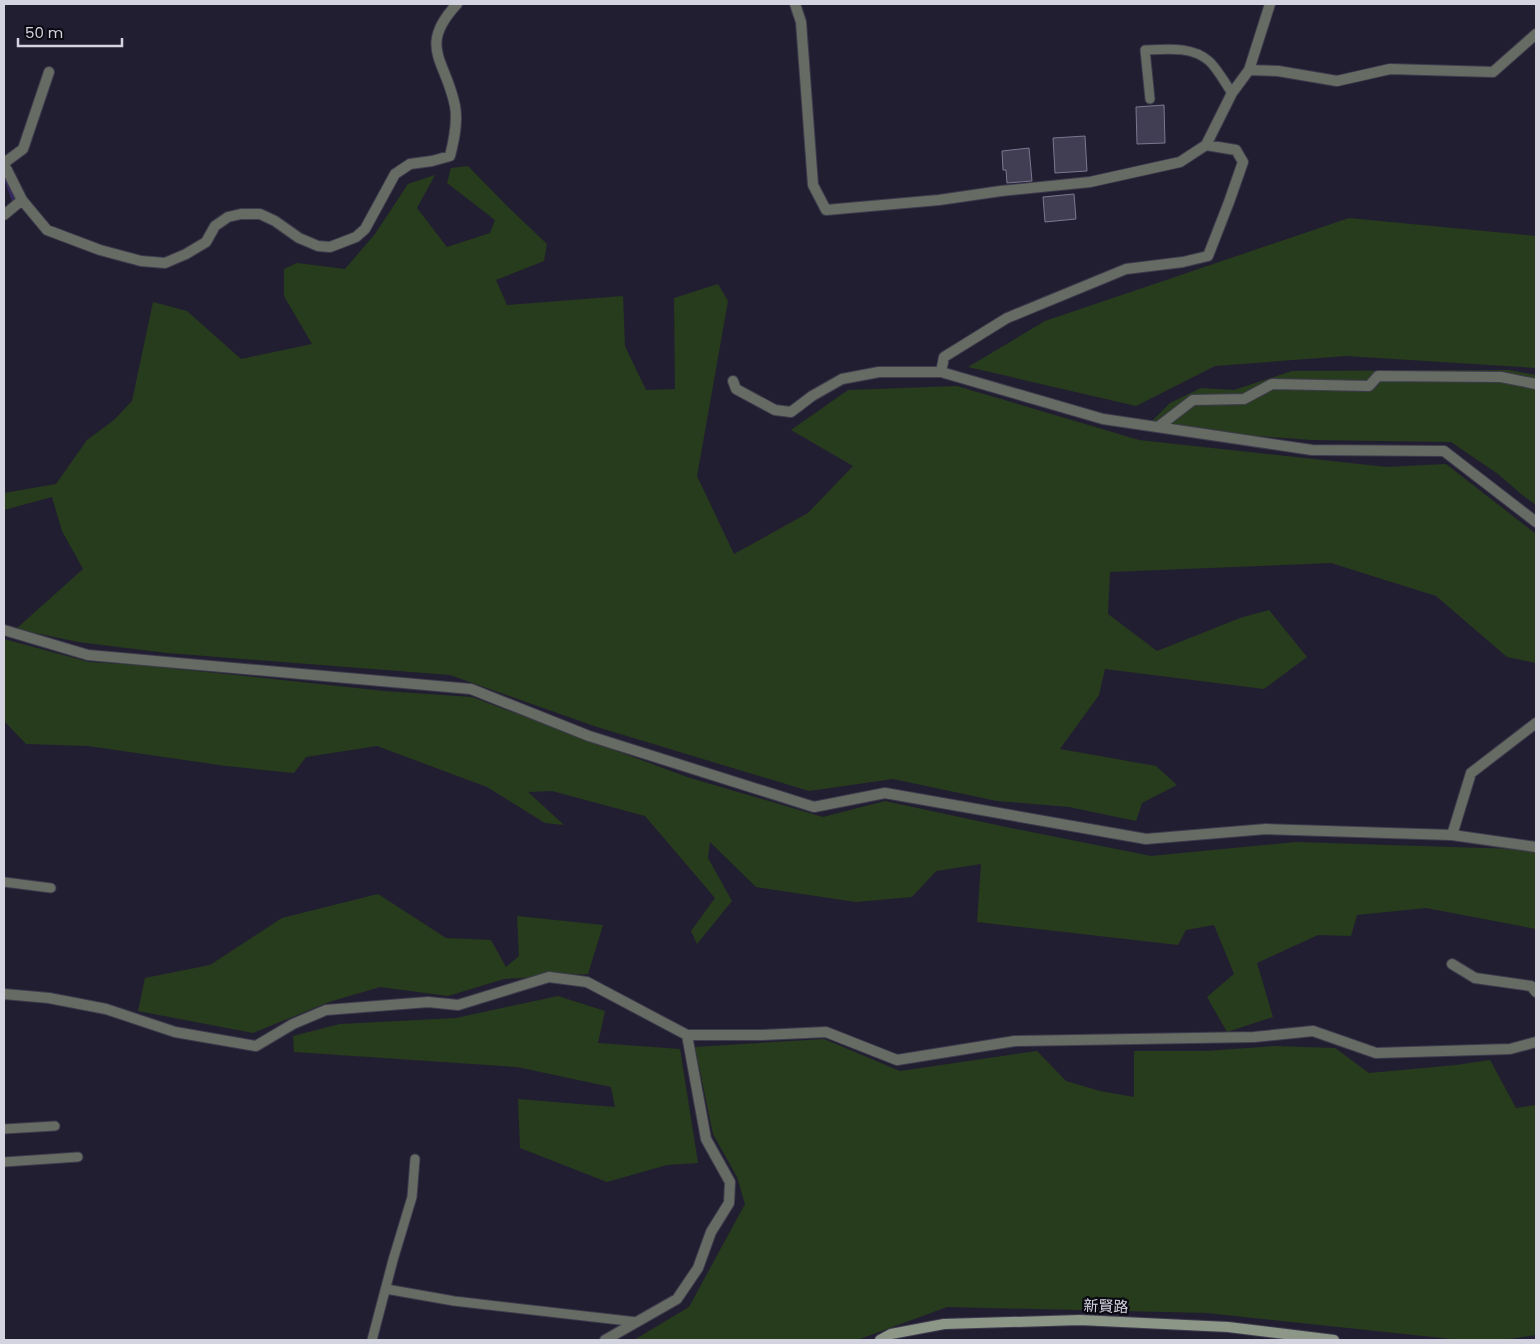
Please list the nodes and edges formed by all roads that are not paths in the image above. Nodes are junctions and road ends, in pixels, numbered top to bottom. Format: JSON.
{"nodes":[{"id":1,"x":457,"y":4,"type":"edge"},
{"id":2,"x":795,"y":4,"type":"edge"},
{"id":3,"x":1270,"y":4,"type":"edge"},
{"id":4,"x":1536,"y":34,"type":"edge"},
{"id":5,"x":1249,"y":70,"type":"junction"},
{"id":6,"x":49,"y":72,"type":"dead end"},
{"id":7,"x":1232,"y":93,"type":"junction"},
{"id":8,"x":1150,"y":99,"type":"dead end"},
{"id":9,"x":1206,"y":145,"type":"junction"},
{"id":10,"x":4,"y":164,"type":"edge"},
{"id":11,"x":22,"y":200,"type":"junction"},
{"id":12,"x":4,"y":215,"type":"edge"},
{"id":13,"x":942,"y":372,"type":"junction"},
{"id":14,"x":733,"y":381,"type":"dead end"},
{"id":15,"x":1536,"y":384,"type":"edge"},
{"id":16,"x":1158,"y":427,"type":"junction"},
{"id":17,"x":1536,"y":522,"type":"edge"},
{"id":18,"x":4,"y":630,"type":"edge"},
{"id":19,"x":1536,"y":723,"type":"edge"},
{"id":20,"x":1452,"y":835,"type":"junction"},
{"id":21,"x":1536,"y":847,"type":"edge"},
{"id":22,"x":4,"y":882,"type":"edge"},
{"id":23,"x":51,"y":888,"type":"dead end"},
{"id":24,"x":1452,"y":964,"type":"dead end"},
{"id":25,"x":1536,"y":992,"type":"edge"},
{"id":26,"x":4,"y":994,"type":"edge"},
{"id":27,"x":687,"y":1035,"type":"junction"},
{"id":28,"x":1536,"y":1042,"type":"edge"},
{"id":29,"x":55,"y":1126,"type":"dead end"},
{"id":30,"x":4,"y":1130,"type":"edge"},
{"id":31,"x":78,"y":1157,"type":"dead end"},
{"id":32,"x":415,"y":1159,"type":"dead end"},
{"id":33,"x":4,"y":1162,"type":"edge"},
{"id":34,"x":386,"y":1289,"type":"junction"},
{"id":35,"x":637,"y":1322,"type":"junction"},
{"id":36,"x":372,"y":1340,"type":"edge"},
{"id":37,"x":605,"y":1340,"type":"edge"},
{"id":38,"x":880,"y":1340,"type":"edge"},
{"id":39,"x":1334,"y":1340,"type":"edge"}],
"edges":[{"from":1,"to":11,"type":"street"},
{"from":2,"to":9,"type":"street"},
{"from":3,"to":5,"type":"street"},
{"from":4,"to":5,"type":"street"},
{"from":5,"to":7,"type":"street"},
{"from":6,"to":10,"type":"street"},
{"from":7,"to":8,"type":"lane"},
{"from":7,"to":9,"type":"street"},
{"from":9,"to":13,"type":"street"},
{"from":10,"to":11,"type":"street"},
{"from":11,"to":12,"type":"street"},
{"from":13,"to":14,"type":"street"},
{"from":13,"to":16,"type":"street"},
{"from":15,"to":16,"type":"street"},
{"from":16,"to":17,"type":"street"},
{"from":18,"to":20,"type":"street"},
{"from":19,"to":20,"type":"street"},
{"from":20,"to":21,"type":"street"},
{"from":22,"to":23,"type":"lane"},
{"from":24,"to":25,"type":"street"},
{"from":26,"to":27,"type":"street"},
{"from":27,"to":28,"type":"street"},
{"from":27,"to":35,"type":"street"},
{"from":29,"to":30,"type":"lane"},
{"from":31,"to":33,"type":"lane"},
{"from":32,"to":34,"type":"lane"},
{"from":34,"to":35,"type":"lane"},
{"from":34,"to":36,"type":"lane"},
{"from":35,"to":37,"type":"street"},
{"from":38,"to":39,"type":"street","name":"新賢路"}]}
